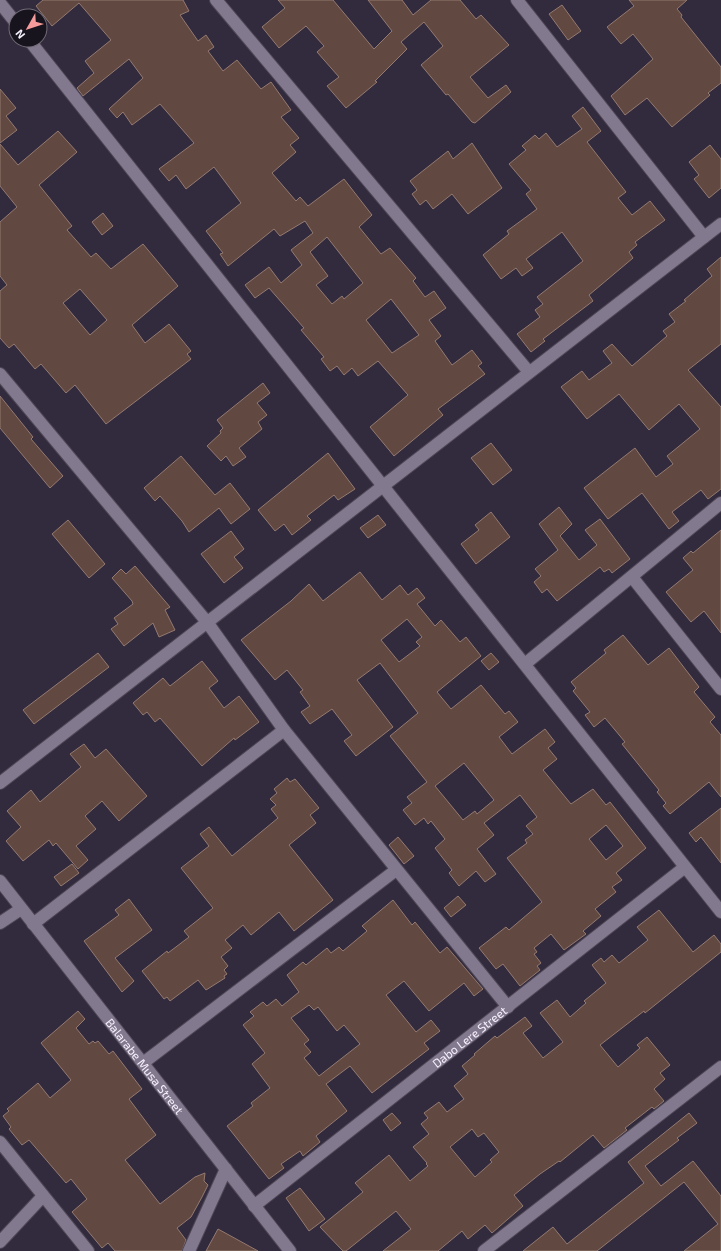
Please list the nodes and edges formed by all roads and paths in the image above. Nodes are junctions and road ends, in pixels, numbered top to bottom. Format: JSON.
{"nodes":[{"id":1,"x":216,"y":0,"type":"edge"},
{"id":2,"x":517,"y":0,"type":"edge"},
{"id":3,"x":0,"y":3,"type":"edge"},
{"id":4,"x":8,"y":14,"type":"edge"},
{"id":5,"x":35,"y":48,"type":"edge"},
{"id":6,"x":721,"y":224,"type":"edge"},
{"id":7,"x":704,"y":238,"type":"junction"},
{"id":8,"x":528,"y":372,"type":"junction"},
{"id":9,"x":0,"y":374,"type":"edge"},
{"id":10,"x":384,"y":486,"type":"junction"},
{"id":11,"x":721,"y":503,"type":"edge"},
{"id":12,"x":632,"y":577,"type":"junction"},
{"id":13,"x":207,"y":622,"type":"junction"},
{"id":14,"x":525,"y":664,"type":"junction"},
{"id":15,"x":721,"y":689,"type":"edge"},
{"id":16,"x":284,"y":730,"type":"junction"},
{"id":17,"x":0,"y":783,"type":"edge"},
{"id":18,"x":685,"y":867,"type":"junction"},
{"id":19,"x":396,"y":870,"type":"junction"},
{"id":20,"x":0,"y":881,"type":"edge"},
{"id":21,"x":21,"y":909,"type":"junction"},
{"id":22,"x":721,"y":912,"type":"edge"},
{"id":23,"x":0,"y":923,"type":"edge"},
{"id":24,"x":34,"y":924,"type":"junction"},
{"id":25,"x":508,"y":1007,"type":"junction"},
{"id":26,"x":142,"y":1063,"type":"junction"},
{"id":27,"x":721,"y":1067,"type":"edge"},
{"id":28,"x":0,"y":1142,"type":"edge"},
{"id":29,"x":226,"y":1169,"type":"junction"},
{"id":30,"x":43,"y":1196,"type":"junction"},
{"id":31,"x":254,"y":1206,"type":"junction"},
{"id":32,"x":0,"y":1242,"type":"edge"},
{"id":33,"x":88,"y":1251,"type":"edge"},
{"id":34,"x":189,"y":1251,"type":"edge"},
{"id":35,"x":290,"y":1251,"type":"edge"},
{"id":36,"x":484,"y":1251,"type":"edge"}],
"edges":[{"from":1,"to":8,"type":"street"},
{"from":2,"to":7,"type":"street"},
{"from":3,"to":4,"type":"street"},
{"from":5,"to":10,"type":"street"},
{"from":6,"to":7,"type":"street"},
{"from":7,"to":8,"type":"street"},
{"from":8,"to":10,"type":"street"},
{"from":9,"to":13,"type":"street"},
{"from":10,"to":13,"type":"street"},
{"from":10,"to":14,"type":"street"},
{"from":11,"to":12,"type":"street"},
{"from":12,"to":14,"type":"street"},
{"from":12,"to":15,"type":"street"},
{"from":13,"to":16,"type":"street"},
{"from":13,"to":17,"type":"street"},
{"from":14,"to":18,"type":"street"},
{"from":16,"to":19,"type":"street"},
{"from":16,"to":24,"type":"street"},
{"from":18,"to":22,"type":"street"},
{"from":18,"to":25,"type":"street","name":"Dabo Lere Street"},
{"from":19,"to":25,"type":"street"},
{"from":19,"to":26,"type":"street"},
{"from":20,"to":21,"type":"street","name":"Balarabe Musa Street"},
{"from":21,"to":23,"type":"street"},
{"from":21,"to":24,"type":"street","name":"Balarabe Musa Street"},
{"from":24,"to":26,"type":"street","name":"Balarabe Musa Street"},
{"from":25,"to":31,"type":"street","name":"Dabo Lere Street"},
{"from":26,"to":29,"type":"street","name":"Balarabe Musa Street"},
{"from":27,"to":36,"type":"street"},
{"from":28,"to":30,"type":"street"},
{"from":29,"to":31,"type":"street","name":"Balarabe Musa Street"},
{"from":29,"to":34,"type":"street"},
{"from":30,"to":32,"type":"street"},
{"from":30,"to":33,"type":"street"},
{"from":31,"to":35,"type":"street","name":"Balarabe Musa Street"}]}
